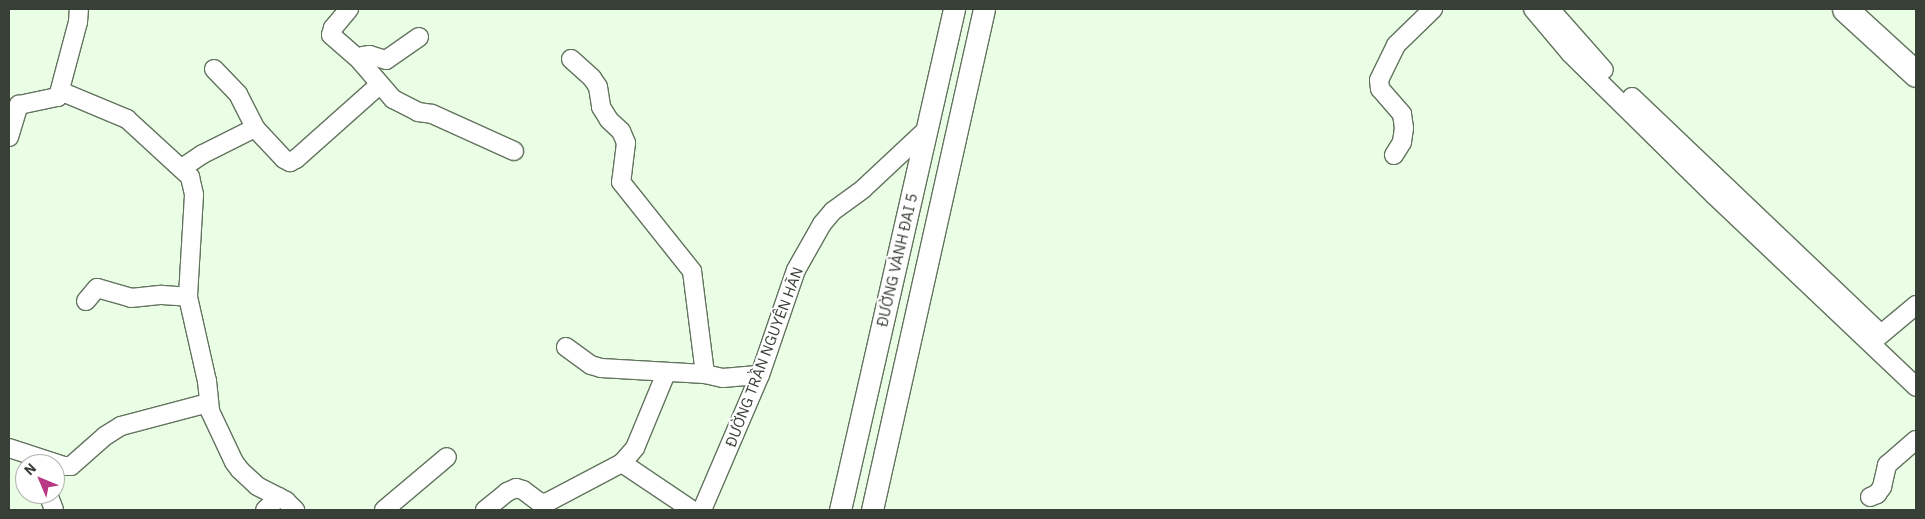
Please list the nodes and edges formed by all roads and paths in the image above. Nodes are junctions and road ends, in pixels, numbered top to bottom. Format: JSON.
{"nodes":[{"id":1,"x":79,"y":9,"type":"edge"},
{"id":2,"x":349,"y":9,"type":"edge"},
{"id":3,"x":954,"y":9,"type":"edge"},
{"id":4,"x":984,"y":9,"type":"edge"},
{"id":5,"x":1433,"y":9,"type":"edge"},
{"id":6,"x":1533,"y":9,"type":"edge"},
{"id":7,"x":1550,"y":9,"type":"edge"},
{"id":8,"x":1846,"y":9,"type":"edge"},
{"id":9,"x":420,"y":38,"type":"dead end"},
{"id":10,"x":570,"y":59,"type":"dead end"},
{"id":11,"x":360,"y":60,"type":"junction"},
{"id":12,"x":214,"y":69,"type":"dead end"},
{"id":13,"x":1916,"y":74,"type":"edge"},
{"id":14,"x":379,"y":85,"type":"junction"},
{"id":15,"x":60,"y":91,"type":"junction"},
{"id":16,"x":255,"y":128,"type":"junction"},
{"id":17,"x":926,"y":130,"type":"junction"},
{"id":18,"x":9,"y":137,"type":"edge"},
{"id":19,"x":514,"y":151,"type":"dead end"},
{"id":20,"x":1394,"y":155,"type":"dead end"},
{"id":21,"x":182,"y":168,"type":"junction"},
{"id":22,"x":1719,"y":190,"type":"junction"},
{"id":23,"x":188,"y":297,"type":"junction"},
{"id":24,"x":86,"y":301,"type":"dead end"},
{"id":25,"x":1916,"y":305,"type":"edge"},
{"id":26,"x":1875,"y":338,"type":"junction"},
{"id":27,"x":566,"y":347,"type":"dead end"},
{"id":28,"x":666,"y":373,"type":"junction"},
{"id":29,"x":706,"y":374,"type":"junction"},
{"id":30,"x":760,"y":375,"type":"junction"},
{"id":31,"x":1916,"y":386,"type":"edge"},
{"id":32,"x":208,"y":403,"type":"junction"},
{"id":33,"x":1916,"y":440,"type":"edge"},
{"id":34,"x":9,"y":448,"type":"edge"},
{"id":35,"x":23,"y":454,"type":"edge"},
{"id":36,"x":447,"y":457,"type":"dead end"},
{"id":37,"x":622,"y":463,"type":"junction"},
{"id":38,"x":65,"y":466,"type":"edge"},
{"id":39,"x":1870,"y":497,"type":"dead end"},
{"id":40,"x":280,"y":498,"type":"junction"},
{"id":41,"x":265,"y":510,"type":"edge"},
{"id":42,"x":296,"y":510,"type":"edge"},
{"id":43,"x":384,"y":510,"type":"edge"},
{"id":44,"x":485,"y":510,"type":"edge"},
{"id":45,"x":692,"y":510,"type":"edge"},
{"id":46,"x":702,"y":510,"type":"edge"},
{"id":47,"x":840,"y":510,"type":"edge"},
{"id":48,"x":872,"y":510,"type":"edge"}],
"edges":[{"from":1,"to":15,"type":"street"},
{"from":2,"to":11,"type":"street"},
{"from":3,"to":17,"type":"main road","name":"ĐƯỜNG VÀNH ĐAI 5"},
{"from":4,"to":48,"type":"main road","name":"ĐƯỜNG VÀNH ĐAI 5"},
{"from":5,"to":20,"type":"street"},
{"from":6,"to":22,"type":"street"},
{"from":7,"to":22,"type":"street"},
{"from":8,"to":13,"type":"highway"},
{"from":9,"to":11,"type":"street"},
{"from":10,"to":29,"type":"street"},
{"from":11,"to":14,"type":"street"},
{"from":12,"to":16,"type":"street"},
{"from":14,"to":16,"type":"street"},
{"from":14,"to":19,"type":"street"},
{"from":15,"to":18,"type":"street"},
{"from":15,"to":21,"type":"street"},
{"from":16,"to":21,"type":"street"},
{"from":17,"to":30,"type":"street","name":"ĐƯỜNG TRẦN NGUYÊN HÃN"},
{"from":17,"to":47,"type":"main road","name":"ĐƯỜNG VÀNH ĐAI 5"},
{"from":21,"to":23,"type":"street"},
{"from":22,"to":26,"type":"street"},
{"from":23,"to":24,"type":"street"},
{"from":23,"to":32,"type":"street"},
{"from":25,"to":26,"type":"street"},
{"from":26,"to":31,"type":"street"},
{"from":27,"to":28,"type":"street"},
{"from":28,"to":29,"type":"street"},
{"from":28,"to":37,"type":"street"},
{"from":29,"to":30,"type":"street"},
{"from":30,"to":46,"type":"street","name":"ĐƯỜNG TRẦN NGUYÊN HÃN"},
{"from":32,"to":38,"type":"street"},
{"from":32,"to":40,"type":"street"},
{"from":33,"to":39,"type":"street"},
{"from":34,"to":35,"type":"street"},
{"from":36,"to":43,"type":"street"},
{"from":37,"to":44,"type":"street"},
{"from":37,"to":45,"type":"street"},
{"from":40,"to":41,"type":"street"},
{"from":40,"to":42,"type":"street"}]}
